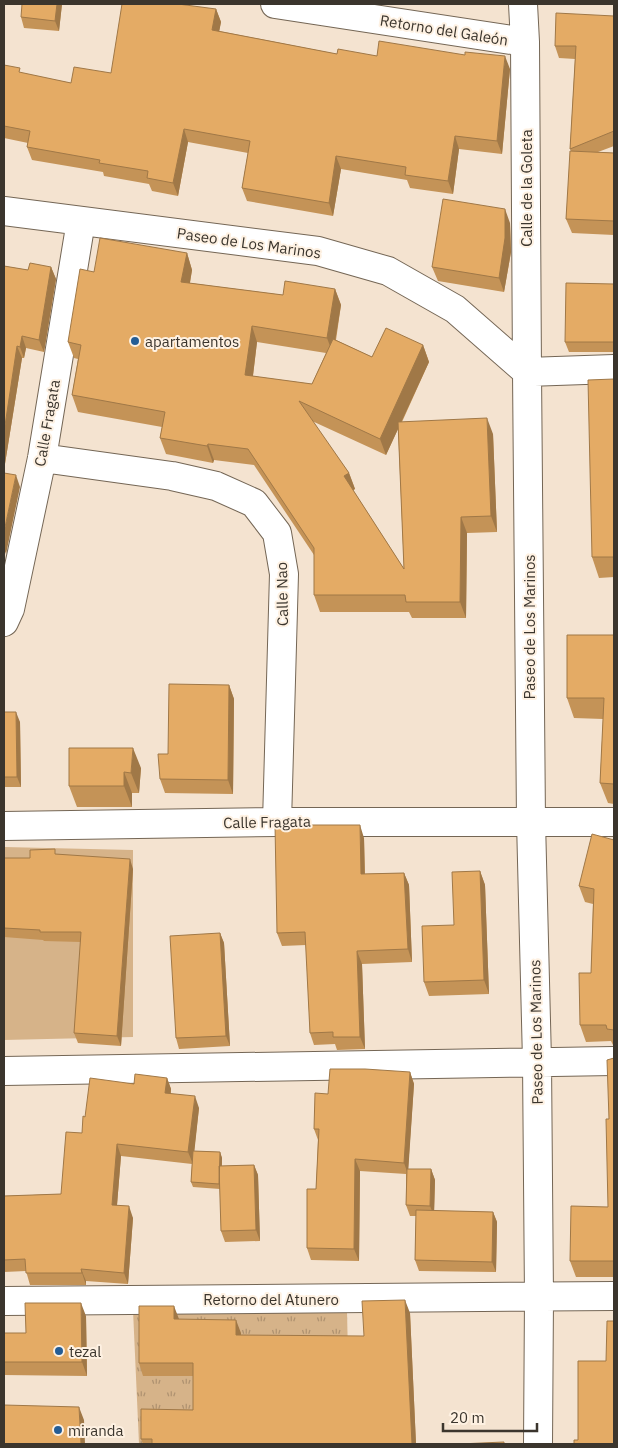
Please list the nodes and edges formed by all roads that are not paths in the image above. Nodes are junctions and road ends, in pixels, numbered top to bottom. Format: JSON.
{"nodes":[{"id":1,"x":275,"y":4,"type":"edge"},
{"id":2,"x":523,"y":4,"type":"edge"},
{"id":3,"x":525,"y":42,"type":"junction"},
{"id":4,"x":4,"y":211,"type":"edge"},
{"id":5,"x":81,"y":221,"type":"junction"},
{"id":6,"x":614,"y":368,"type":"edge"},
{"id":7,"x":527,"y":372,"type":"junction"},
{"id":8,"x":42,"y":458,"type":"junction"},
{"id":9,"x":4,"y":622,"type":"edge"},
{"id":10,"x":277,"y":822,"type":"junction"},
{"id":11,"x":531,"y":822,"type":"junction"},
{"id":12,"x":614,"y":822,"type":"edge"},
{"id":13,"x":4,"y":826,"type":"edge"},
{"id":14,"x":537,"y":1061,"type":"junction"},
{"id":15,"x":614,"y":1061,"type":"edge"},
{"id":16,"x":4,"y":1071,"type":"edge"},
{"id":17,"x":614,"y":1296,"type":"edge"},
{"id":18,"x":539,"y":1298,"type":"junction"},
{"id":19,"x":4,"y":1301,"type":"edge"},
{"id":20,"x":538,"y":1444,"type":"edge"}],
"edges":[{"from":1,"to":3,"type":"street","name":"Retorno del Galeón"},
{"from":2,"to":3,"type":"street","name":"Calle de la Goleta"},
{"from":3,"to":7,"type":"street","name":"Calle de la Goleta"},
{"from":4,"to":5,"type":"street","name":"Paseo de Los Marinos"},
{"from":5,"to":7,"type":"street","name":"Paseo de Los Marinos"},
{"from":5,"to":8,"type":"street","name":"Calle Fragata"},
{"from":6,"to":7,"type":"street"},
{"from":7,"to":11,"type":"street","name":"Paseo de Los Marinos"},
{"from":8,"to":9,"type":"street","name":"Calle Fragata"},
{"from":8,"to":10,"type":"street","name":"Calle Nao"},
{"from":10,"to":11,"type":"street","name":"Calle Fragata"},
{"from":10,"to":13,"type":"street","name":"Calle Fragata"},
{"from":11,"to":12,"type":"street","name":"Calle Fragata"},
{"from":11,"to":14,"type":"street","name":"Paseo de Los Marinos"},
{"from":14,"to":15,"type":"street"},
{"from":14,"to":16,"type":"street"},
{"from":14,"to":18,"type":"street","name":"Paseo de Los Marinos"},
{"from":17,"to":18,"type":"street","name":"Retorno del Atunero"},
{"from":18,"to":19,"type":"street","name":"Retorno del Atunero"},
{"from":18,"to":20,"type":"street","name":"Paseo de Los Marinos"}]}
